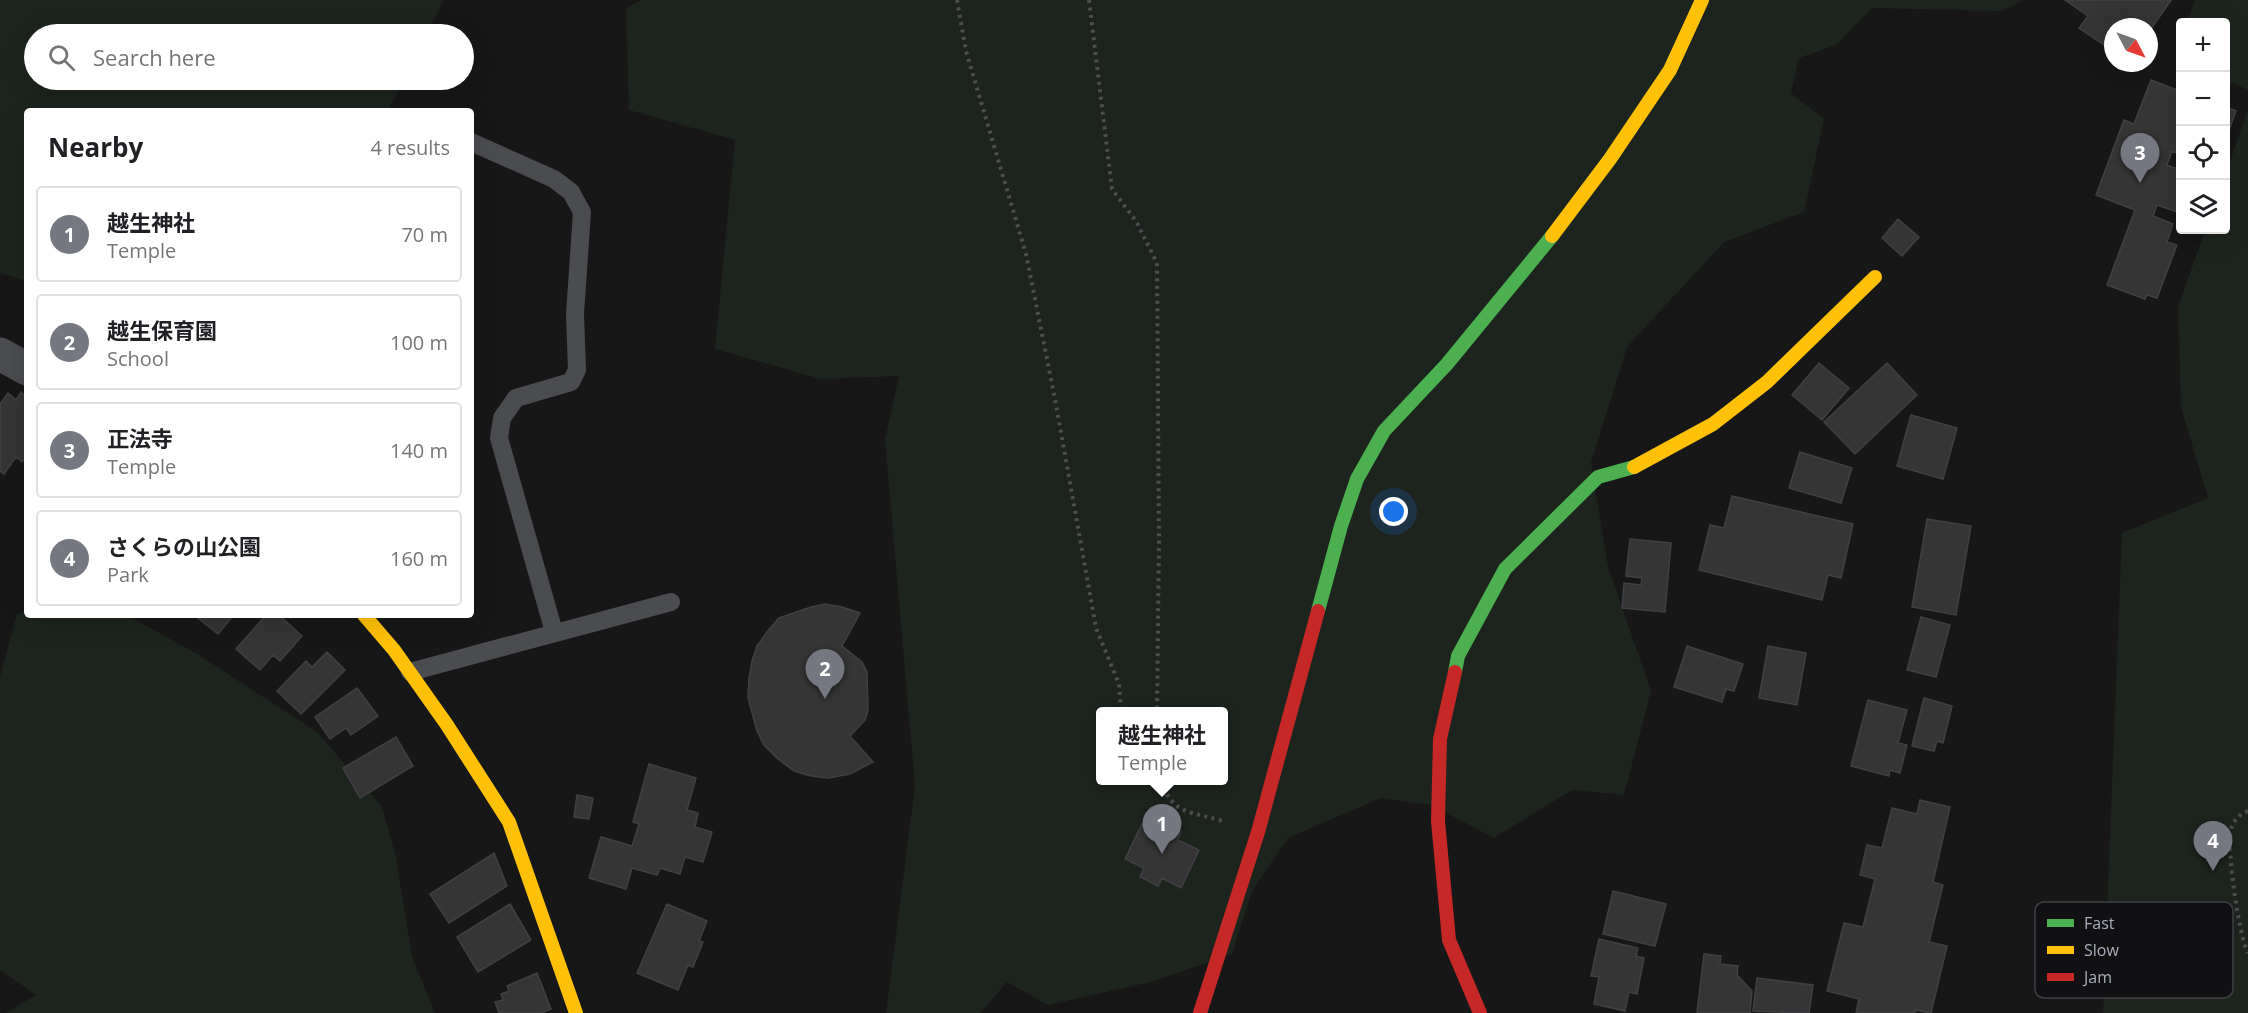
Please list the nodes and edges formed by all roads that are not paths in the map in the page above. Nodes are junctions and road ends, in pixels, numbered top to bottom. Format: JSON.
{"nodes":[{"id":1,"x":1702,"y":0,"type":"edge"},
{"id":2,"x":474,"y":143,"type":"edge"},
{"id":3,"x":1875,"y":277,"type":"dead end"},
{"id":4,"x":0,"y":354,"type":"edge"},
{"id":5,"x":24,"y":367,"type":"edge"},
{"id":6,"x":671,"y":602,"type":"dead end"},
{"id":7,"x":367,"y":618,"type":"edge"},
{"id":8,"x":554,"y":632,"type":"junction"},
{"id":9,"x":410,"y":672,"type":"junction"},
{"id":10,"x":576,"y":1013,"type":"edge"},
{"id":11,"x":1200,"y":1013,"type":"edge"},
{"id":12,"x":1480,"y":1013,"type":"edge"}],
"edges":[{"from":1,"to":11,"type":"street"},
{"from":2,"to":8,"type":"lane"},
{"from":3,"to":12,"type":"street"},
{"from":4,"to":5,"type":"street"},
{"from":6,"to":8,"type":"lane"},
{"from":7,"to":9,"type":"street"},
{"from":8,"to":9,"type":"lane"},
{"from":9,"to":10,"type":"street"}]}
